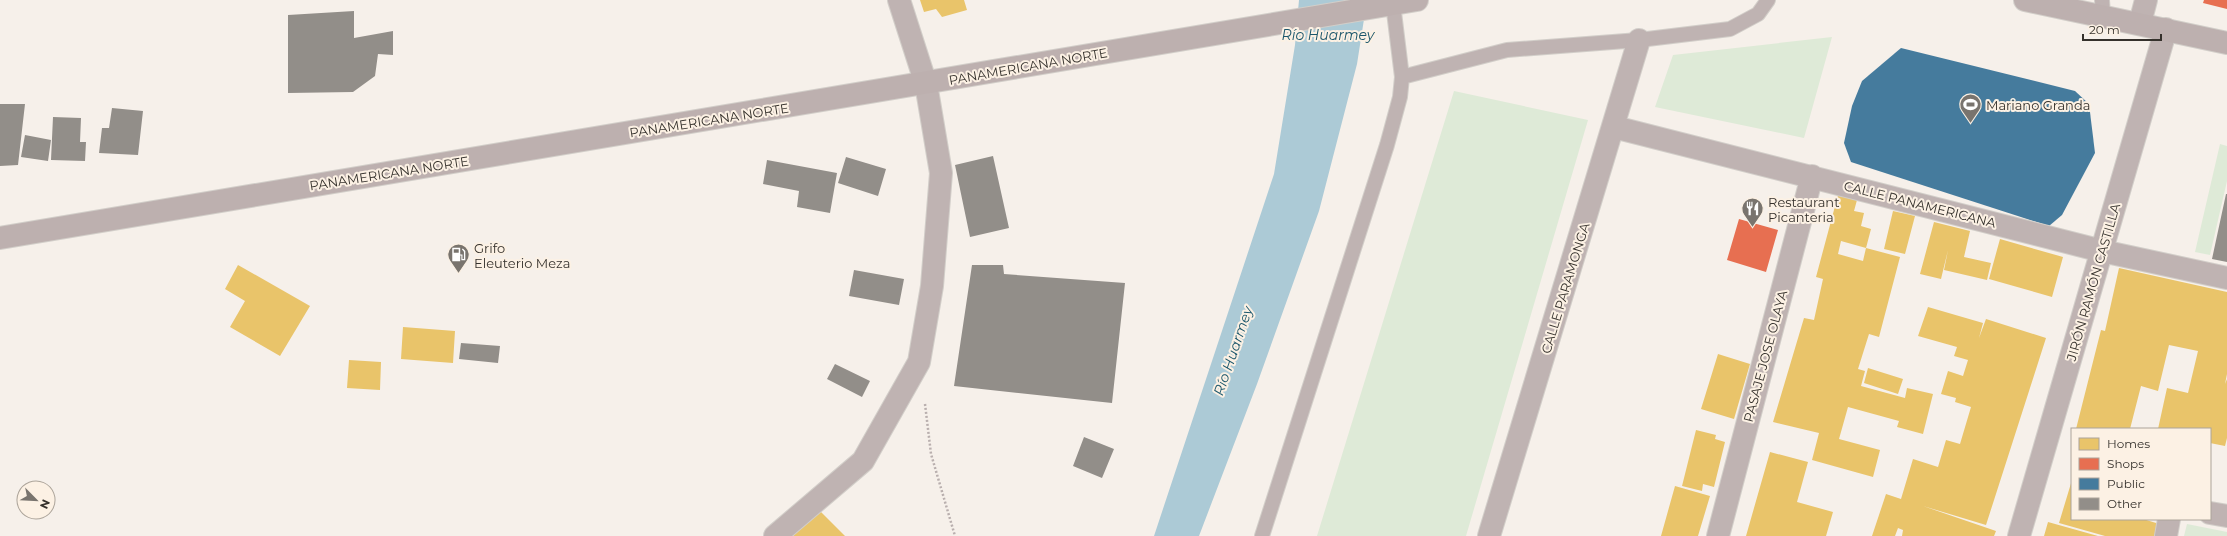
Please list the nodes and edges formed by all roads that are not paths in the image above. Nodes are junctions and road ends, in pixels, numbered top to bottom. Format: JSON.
{"nodes":[{"id":1,"x":899,"y":0,"type":"edge"},
{"id":2,"x":1418,"y":0,"type":"edge"},
{"id":3,"x":1768,"y":0,"type":"edge"},
{"id":4,"x":2025,"y":0,"type":"edge"},
{"id":5,"x":2146,"y":0,"type":"edge"},
{"id":6,"x":1394,"y":4,"type":"junction"},
{"id":7,"x":2102,"y":8,"type":"edge"},
{"id":8,"x":2140,"y":23,"type":"junction"},
{"id":9,"x":2166,"y":29,"type":"junction"},
{"id":10,"x":1639,"y":40,"type":"junction"},
{"id":11,"x":2227,"y":43,"type":"edge"},
{"id":12,"x":1402,"y":77,"type":"junction"},
{"id":13,"x":926,"y":84,"type":"junction"},
{"id":14,"x":1614,"y":126,"type":"junction"},
{"id":15,"x":1812,"y":176,"type":"junction"},
{"id":16,"x":0,"y":238,"type":"edge"},
{"id":17,"x":2102,"y":251,"type":"junction"},
{"id":18,"x":2227,"y":278,"type":"edge"},
{"id":19,"x":2211,"y":513,"type":"edge"},
{"id":20,"x":2227,"y":516,"type":"edge"},
{"id":21,"x":2169,"y":520,"type":"edge"},
{"id":22,"x":775,"y":536,"type":"edge"},
{"id":23,"x":1262,"y":536,"type":"edge"},
{"id":24,"x":1489,"y":536,"type":"edge"},
{"id":25,"x":1718,"y":536,"type":"edge"},
{"id":26,"x":2019,"y":536,"type":"edge"},
{"id":27,"x":2166,"y":536,"type":"edge"}],
"edges":[{"from":1,"to":13,"type":"street"},
{"from":2,"to":6,"type":"highway","name":"PANAMERICANA NORTE"},
{"from":3,"to":10,"type":"lane"},
{"from":4,"to":7,"type":"highway"},
{"from":5,"to":8,"type":"street"},
{"from":6,"to":12,"type":"lane"},
{"from":6,"to":13,"type":"highway","name":"PANAMERICANA NORTE"},
{"from":7,"to":8,"type":"highway"},
{"from":8,"to":9,"type":"highway"},
{"from":9,"to":11,"type":"highway"},
{"from":9,"to":17,"type":"street","name":"JIRÓN RAMÓN CASTILLA"},
{"from":10,"to":12,"type":"lane"},
{"from":10,"to":14,"type":"street","name":"CALLE PARAMONGA"},
{"from":12,"to":23,"type":"lane"},
{"from":13,"to":16,"type":"highway","name":"PANAMERICANA NORTE"},
{"from":13,"to":22,"type":"street"},
{"from":14,"to":15,"type":"street","name":"CALLE PANAMERICANA"},
{"from":14,"to":24,"type":"street","name":"CALLE PARAMONGA"},
{"from":15,"to":17,"type":"street","name":"CALLE PANAMERICANA"},
{"from":15,"to":25,"type":"street","name":"PASAJE JOSE OLAYA"},
{"from":17,"to":18,"type":"street","name":"CALLE PANAMERICANA"},
{"from":17,"to":26,"type":"street","name":"JIRÓN RAMÓN CASTILLA"},
{"from":19,"to":20,"type":"street"},
{"from":21,"to":27,"type":"street"}]}
